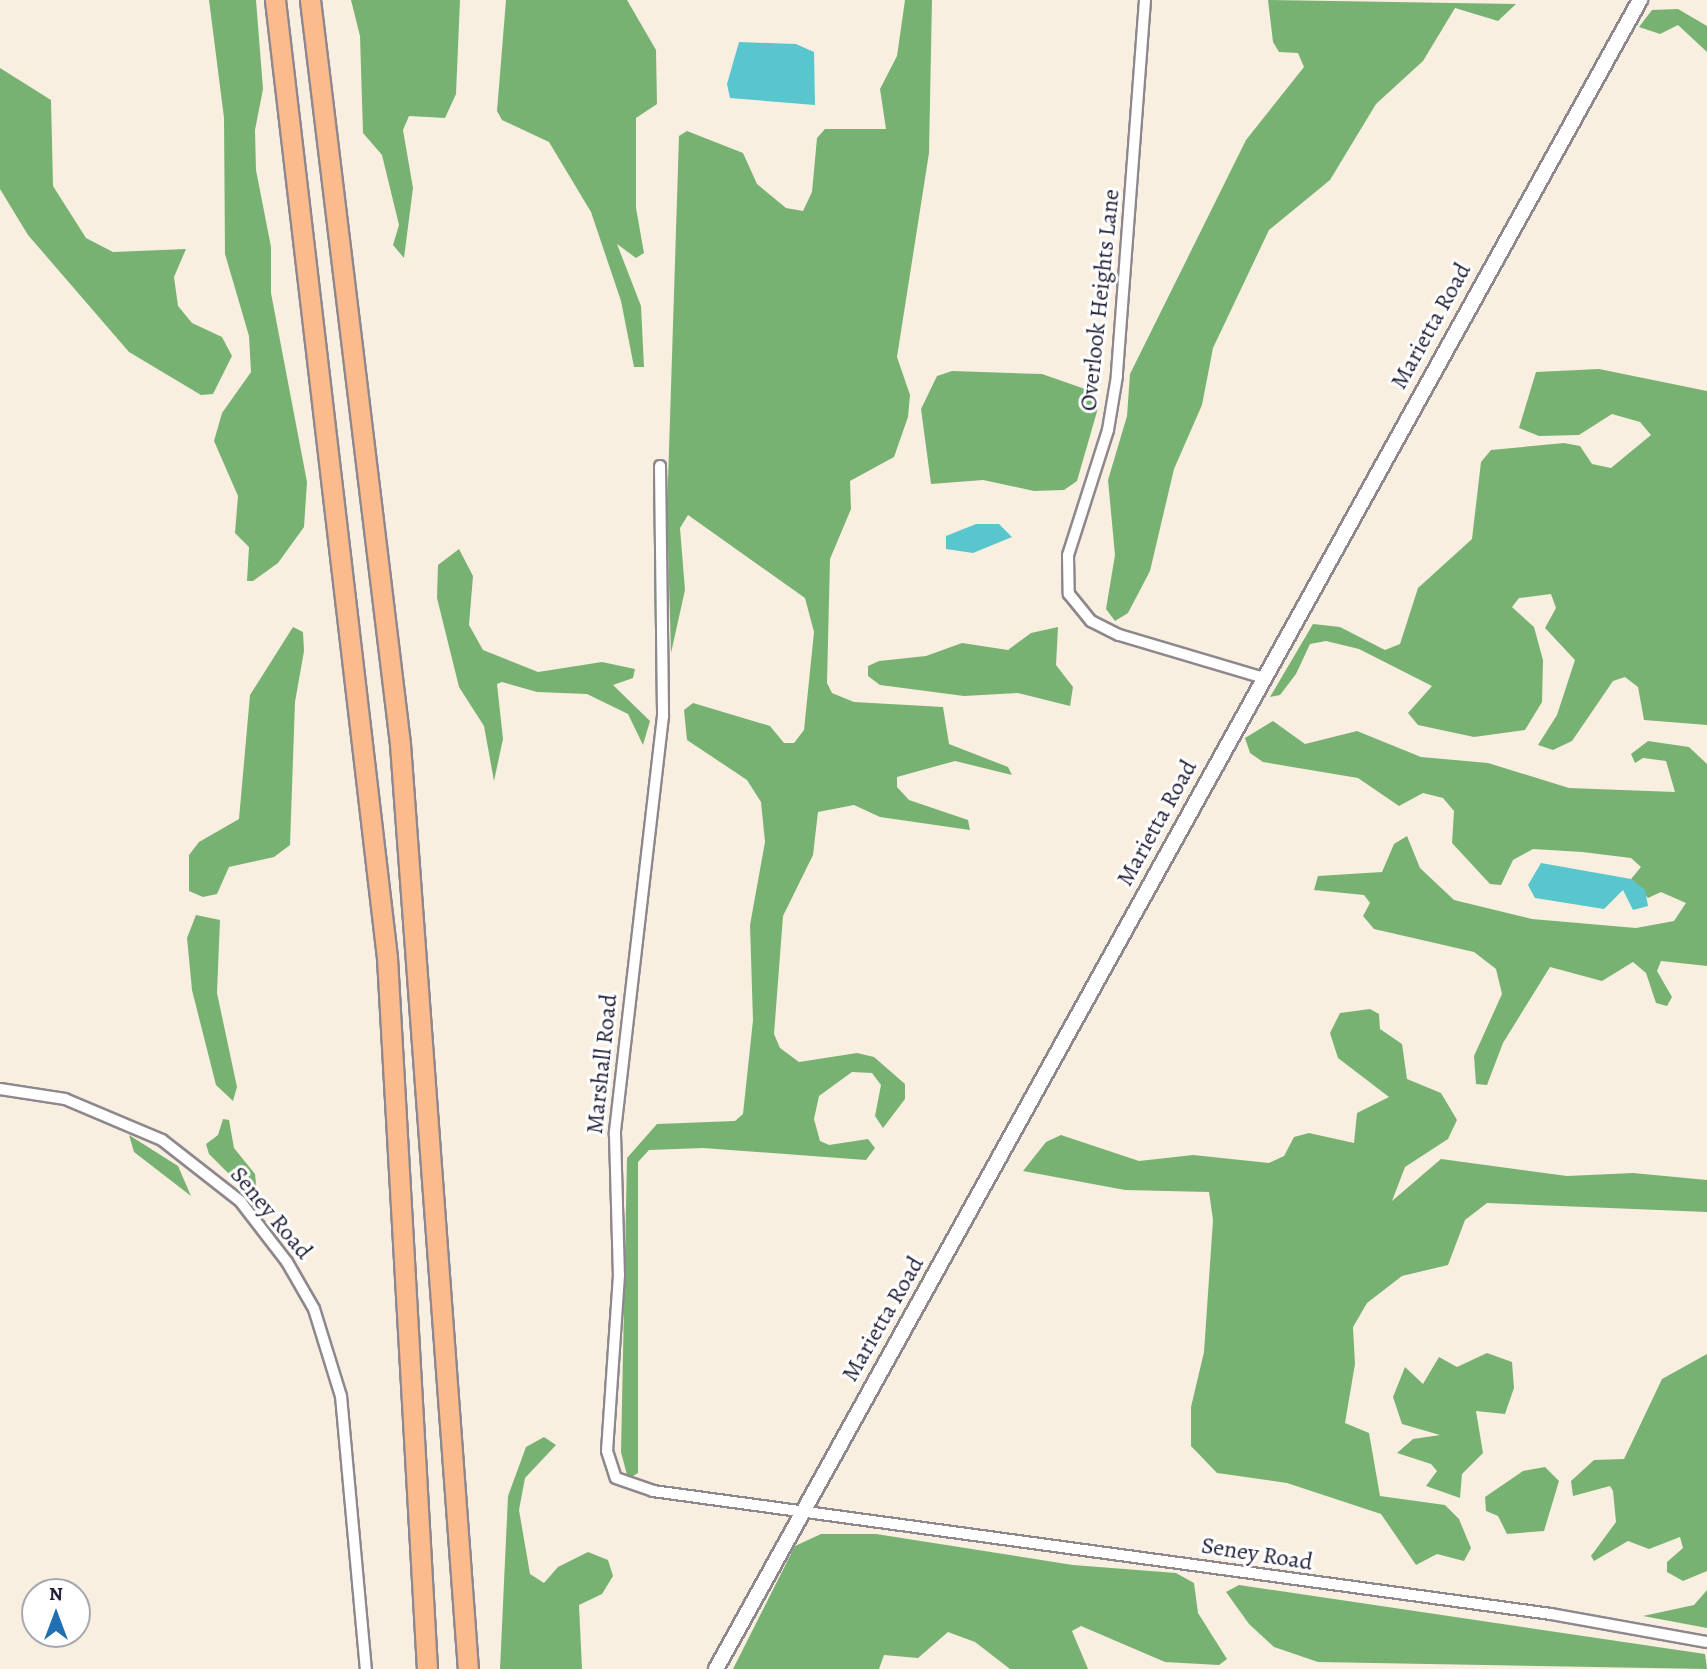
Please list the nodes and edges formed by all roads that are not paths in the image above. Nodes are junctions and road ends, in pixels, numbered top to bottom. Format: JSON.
{"nodes":[{"id":1,"x":275,"y":0,"type":"edge"},
{"id":2,"x":310,"y":0,"type":"edge"},
{"id":3,"x":1145,"y":0,"type":"edge"},
{"id":4,"x":1640,"y":0,"type":"edge"},
{"id":5,"x":660,"y":466,"type":"dead end"},
{"id":6,"x":1261,"y":677,"type":"junction"},
{"id":7,"x":0,"y":1089,"type":"edge"},
{"id":8,"x":800,"y":1510,"type":"junction"},
{"id":9,"x":1707,"y":1642,"type":"edge"},
{"id":10,"x":366,"y":1669,"type":"edge"},
{"id":11,"x":426,"y":1669,"type":"edge"},
{"id":12,"x":468,"y":1669,"type":"edge"},
{"id":13,"x":716,"y":1669,"type":"edge"}],
"edges":[{"from":1,"to":11,"type":"highway"},
{"from":2,"to":12,"type":"highway"},
{"from":3,"to":6,"type":"street","name":"Overlook Heights Lane"},
{"from":4,"to":6,"type":"street","name":"Marietta Road"},
{"from":5,"to":8,"type":"street","name":"Marshall Road"},
{"from":6,"to":8,"type":"street","name":"Marietta Road"},
{"from":7,"to":10,"type":"street","name":"Seney Road"},
{"from":8,"to":9,"type":"street","name":"Seney Road"},
{"from":8,"to":13,"type":"street","name":"Marietta Road"}]}
